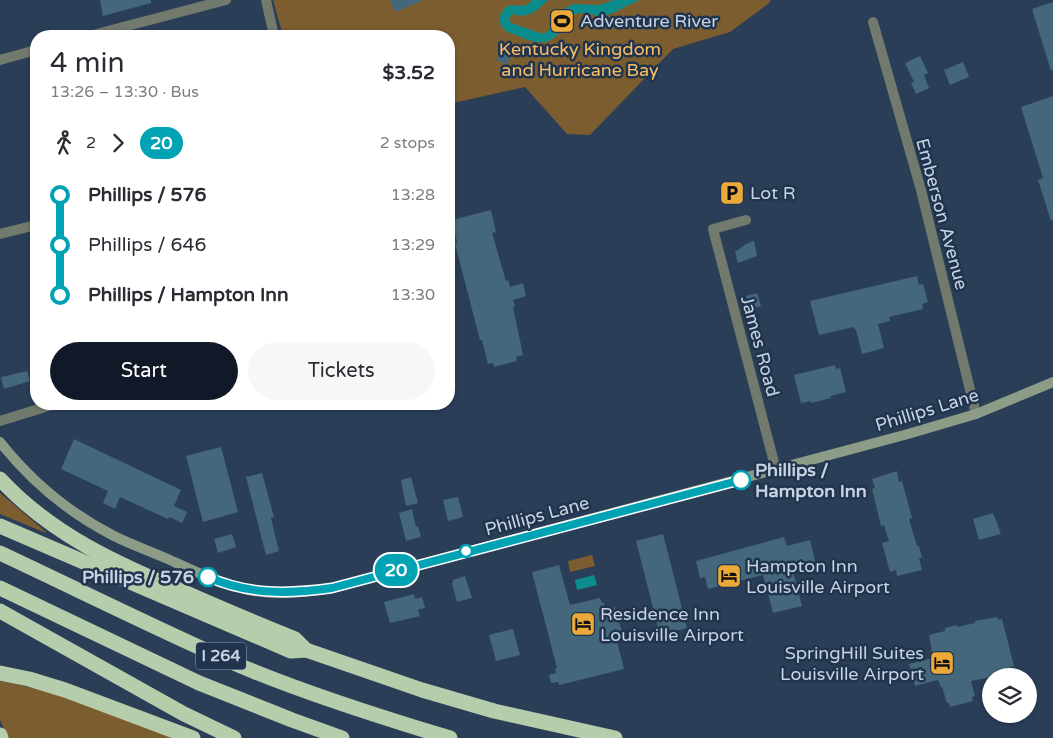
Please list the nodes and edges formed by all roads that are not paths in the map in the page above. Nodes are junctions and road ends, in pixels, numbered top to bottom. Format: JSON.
{"nodes":[{"id":1,"x":226,"y":0,"type":"edge"},
{"id":2,"x":266,"y":0,"type":"edge"},
{"id":3,"x":873,"y":22,"type":"dead end"},
{"id":4,"x":112,"y":30,"type":"edge"},
{"id":5,"x":273,"y":30,"type":"edge"},
{"id":6,"x":30,"y":52,"type":"edge"},
{"id":7,"x":0,"y":60,"type":"edge"},
{"id":8,"x":746,"y":220,"type":"dead end"},
{"id":9,"x":30,"y":226,"type":"edge"},
{"id":10,"x":0,"y":234,"type":"edge"},
{"id":11,"x":1053,"y":382,"type":"edge"},
{"id":12,"x":33,"y":410,"type":"edge"},
{"id":13,"x":976,"y":414,"type":"junction"},
{"id":14,"x":0,"y":421,"type":"edge"},
{"id":15,"x":0,"y":442,"type":"edge"},
{"id":16,"x":776,"y":470,"type":"junction"},
{"id":17,"x":0,"y":479,"type":"edge"},
{"id":18,"x":0,"y":526,"type":"edge"},
{"id":19,"x":0,"y":552,"type":"edge"},
{"id":20,"x":0,"y":588,"type":"edge"},
{"id":21,"x":0,"y":610,"type":"edge"},
{"id":22,"x":306,"y":650,"type":"junction"},
{"id":23,"x":0,"y":673,"type":"edge"},
{"id":24,"x":193,"y":738,"type":"edge"},
{"id":25,"x":234,"y":738,"type":"edge"},
{"id":26,"x":342,"y":738,"type":"edge"},
{"id":27,"x":450,"y":738,"type":"edge"},
{"id":28,"x":615,"y":738,"type":"edge"}],
"edges":[{"from":1,"to":4,"type":"street"},
{"from":2,"to":5,"type":"street"},
{"from":3,"to":13,"type":"street","name":"Emberson Avenue"},
{"from":6,"to":7,"type":"street"},
{"from":8,"to":16,"type":"street","name":"James Road"},
{"from":9,"to":10,"type":"street"},
{"from":11,"to":13,"type":"main road","name":"Phillips Lane"},
{"from":12,"to":14,"type":"street"},
{"from":13,"to":16,"type":"main road","name":"Phillips Lane"},
{"from":15,"to":16,"type":"main road","name":"Phillips Lane"},
{"from":17,"to":22,"type":"highway"},
{"from":18,"to":22,"type":"highway"},
{"from":19,"to":27,"type":"highway","number":"I 264"},
{"from":20,"to":26,"type":"highway","number":"I 264"},
{"from":21,"to":25,"type":"highway"},
{"from":22,"to":28,"type":"highway"},
{"from":23,"to":24,"type":"highway"}]}
